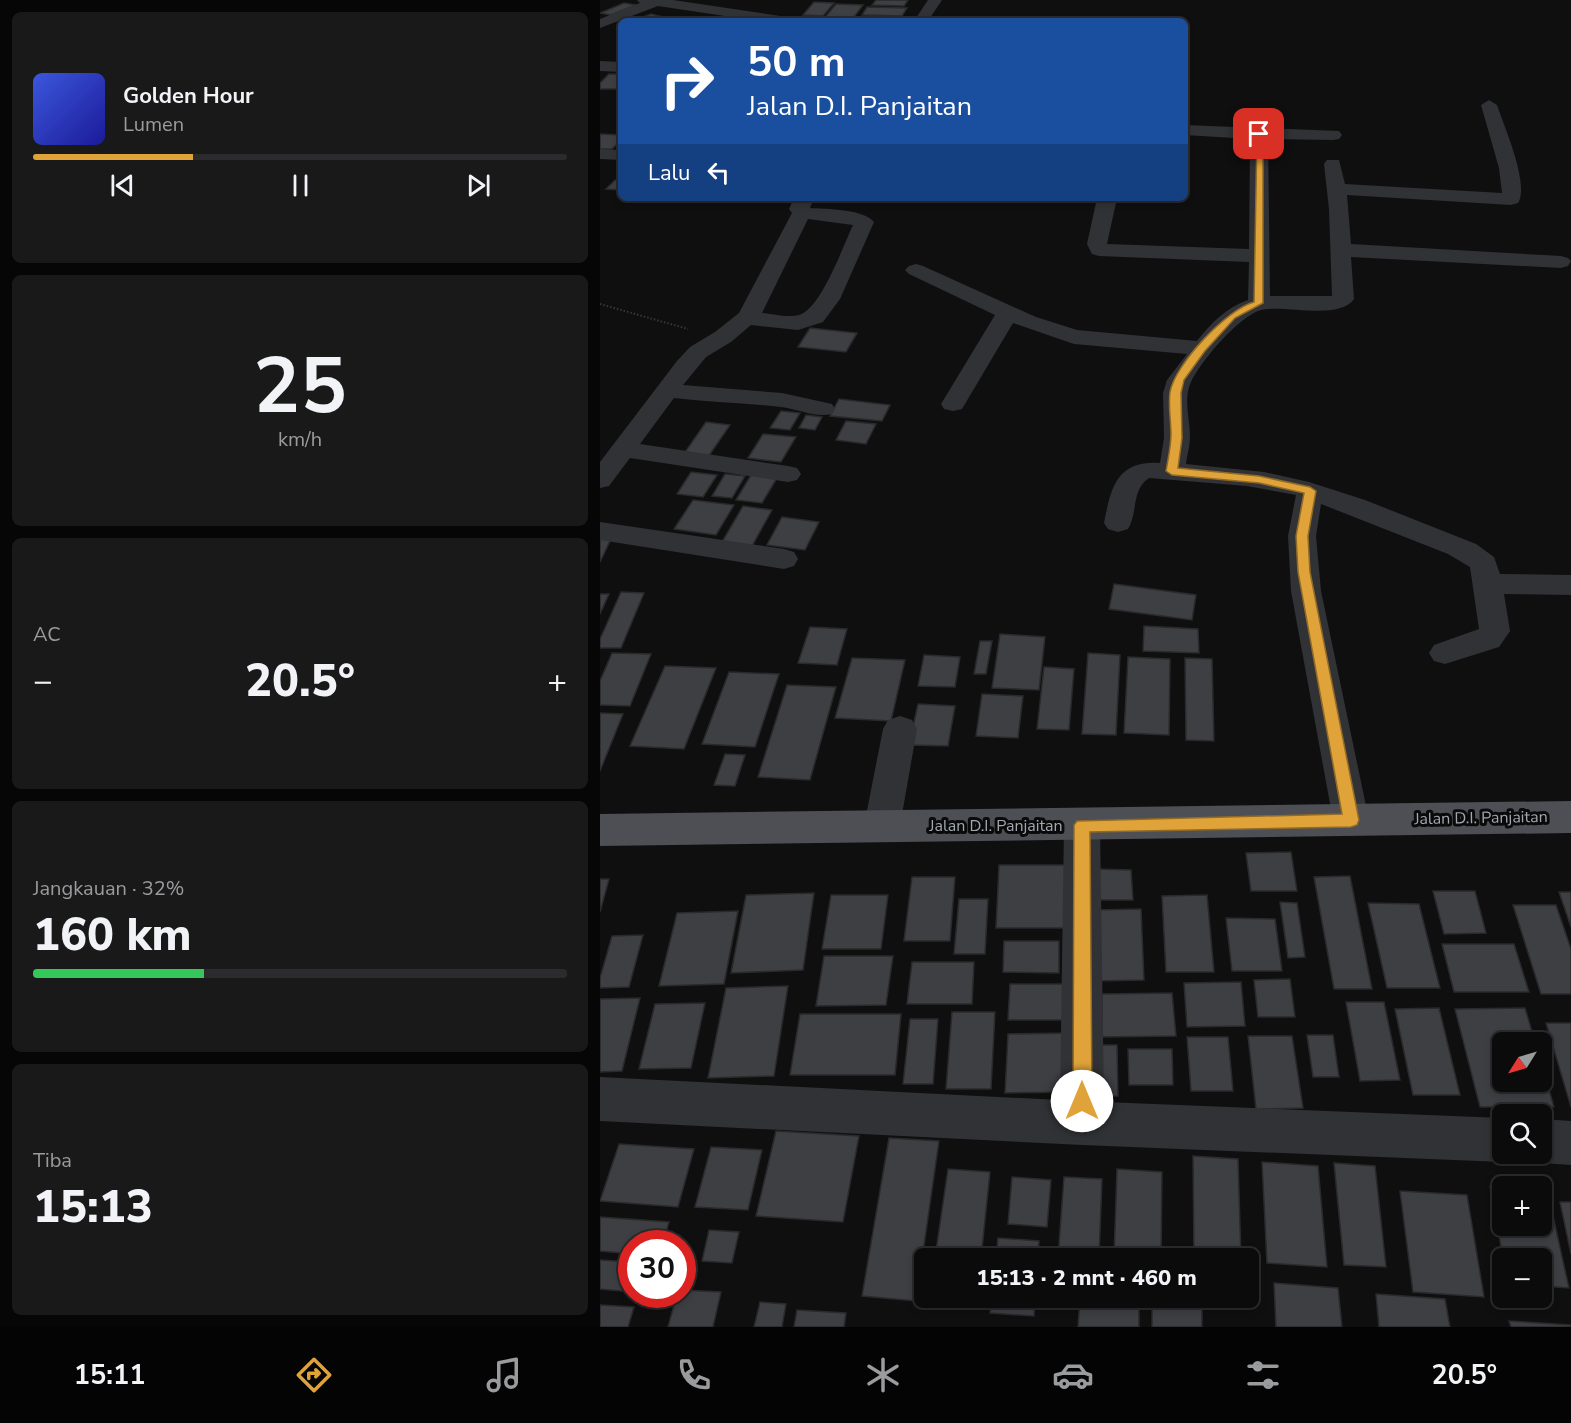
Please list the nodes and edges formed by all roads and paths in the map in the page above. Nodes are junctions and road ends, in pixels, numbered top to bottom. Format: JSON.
{"nodes":[{"id":1,"x":935,"y":0,"type":"edge"},
{"id":2,"x":650,"y":1,"type":"edge"},
{"id":3,"x":766,"y":18,"type":"edge"},
{"id":4,"x":923,"y":18,"type":"edge"},
{"id":5,"x":600,"y":24,"type":"edge"},
{"id":6,"x":600,"y":66,"type":"edge"},
{"id":7,"x":618,"y":67,"type":"edge"},
{"id":8,"x":1489,"y":105,"type":"dead end"},
{"id":9,"x":1188,"y":130,"type":"edge"},
{"id":10,"x":1259,"y":134,"type":"junction"},
{"id":11,"x":1333,"y":135,"type":"dead end"},
{"id":12,"x":600,"y":154,"type":"edge"},
{"id":13,"x":618,"y":155,"type":"edge"},
{"id":14,"x":1333,"y":164,"type":"dead end"},
{"id":15,"x":1335,"y":189,"type":"junction"},
{"id":16,"x":1106,"y":201,"type":"edge"},
{"id":17,"x":803,"y":205,"type":"edge"},
{"id":18,"x":1340,"y":250,"type":"junction"},
{"id":19,"x":1259,"y":256,"type":"junction"},
{"id":20,"x":1561,"y":261,"type":"dead end"},
{"id":21,"x":916,"y":270,"type":"dead end"},
{"id":22,"x":1258,"y":303,"type":"junction"},
{"id":23,"x":600,"y":304,"type":"edge"},
{"id":24,"x":1008,"y":313,"type":"junction"},
{"id":25,"x":748,"y":318,"type":"junction"},
{"id":26,"x":720,"y":339,"type":"junction"},
{"id":27,"x":1201,"y":348,"type":"junction"},
{"id":28,"x":668,"y":390,"type":"junction"},
{"id":29,"x":953,"y":404,"type":"dead end"},
{"id":30,"x":823,"y":409,"type":"dead end"},
{"id":31,"x":624,"y":449,"type":"junction"},
{"id":32,"x":1172,"y":471,"type":"junction"},
{"id":33,"x":788,"y":474,"type":"dead end"},
{"id":34,"x":600,"y":480,"type":"edge"},
{"id":35,"x":1310,"y":491,"type":"junction"},
{"id":36,"x":1118,"y":523,"type":"dead end"},
{"id":37,"x":600,"y":531,"type":"edge"},
{"id":38,"x":784,"y":559,"type":"dead end"},
{"id":39,"x":1487,"y":584,"type":"junction"},
{"id":40,"x":1571,"y":585,"type":"edge"},
{"id":41,"x":1445,"y":653,"type":"dead end"},
{"id":42,"x":900,"y":729,"type":"dead end"},
{"id":43,"x":1571,"y":817,"type":"edge"},
{"id":44,"x":1351,"y":820,"type":"junction"},
{"id":45,"x":1082,"y":825,"type":"junction"},
{"id":46,"x":882,"y":826,"type":"junction"},
{"id":47,"x":600,"y":830,"type":"edge"},
{"id":48,"x":604,"y":1108,"type":"edge"},
{"id":49,"x":1082,"y":1124,"type":"junction"},
{"id":50,"x":1492,"y":1140,"type":"edge"},
{"id":51,"x":1552,"y":1142,"type":"edge"},
{"id":52,"x":1571,"y":1143,"type":"edge"}],
"edges":[{"from":1,"to":4,"type":"street"},
{"from":2,"to":3,"type":"street"},
{"from":2,"to":5,"type":"street"},
{"from":6,"to":7,"type":"street"},
{"from":8,"to":15,"type":"street"},
{"from":9,"to":10,"type":"street"},
{"from":10,"to":11,"type":"street"},
{"from":10,"to":19,"type":"street"},
{"from":12,"to":13,"type":"street"},
{"from":14,"to":15,"type":"street"},
{"from":15,"to":18,"type":"street"},
{"from":16,"to":19,"type":"street"},
{"from":17,"to":25,"type":"street"},
{"from":17,"to":25,"type":"street"},
{"from":18,"to":20,"type":"street"},
{"from":18,"to":22,"type":"street"},
{"from":19,"to":22,"type":"street"},
{"from":21,"to":24,"type":"street"},
{"from":22,"to":27,"type":"street"},
{"from":23,"to":26,"type":"path"},
{"from":24,"to":27,"type":"street"},
{"from":24,"to":29,"type":"street"},
{"from":25,"to":26,"type":"street"},
{"from":26,"to":28,"type":"street"},
{"from":27,"to":32,"type":"street"},
{"from":28,"to":30,"type":"street"},
{"from":28,"to":31,"type":"street"},
{"from":31,"to":33,"type":"street"},
{"from":31,"to":34,"type":"street"},
{"from":32,"to":35,"type":"street"},
{"from":32,"to":36,"type":"street"},
{"from":35,"to":39,"type":"street"},
{"from":35,"to":44,"type":"street"},
{"from":37,"to":38,"type":"street"},
{"from":39,"to":40,"type":"street"},
{"from":39,"to":41,"type":"street"},
{"from":42,"to":46,"type":"street"},
{"from":43,"to":44,"type":"main road","name":"Jalan D.I. Panjaitan"},
{"from":44,"to":45,"type":"main road","name":"Jalan D.I. Panjaitan"},
{"from":45,"to":46,"type":"main road","name":"Jalan D.I. Panjaitan"},
{"from":45,"to":49,"type":"street"},
{"from":46,"to":47,"type":"main road","name":"Jalan D.I. Panjaitan"},
{"from":48,"to":49,"type":"street"},
{"from":49,"to":50,"type":"street"},
{"from":51,"to":52,"type":"street"}]}
